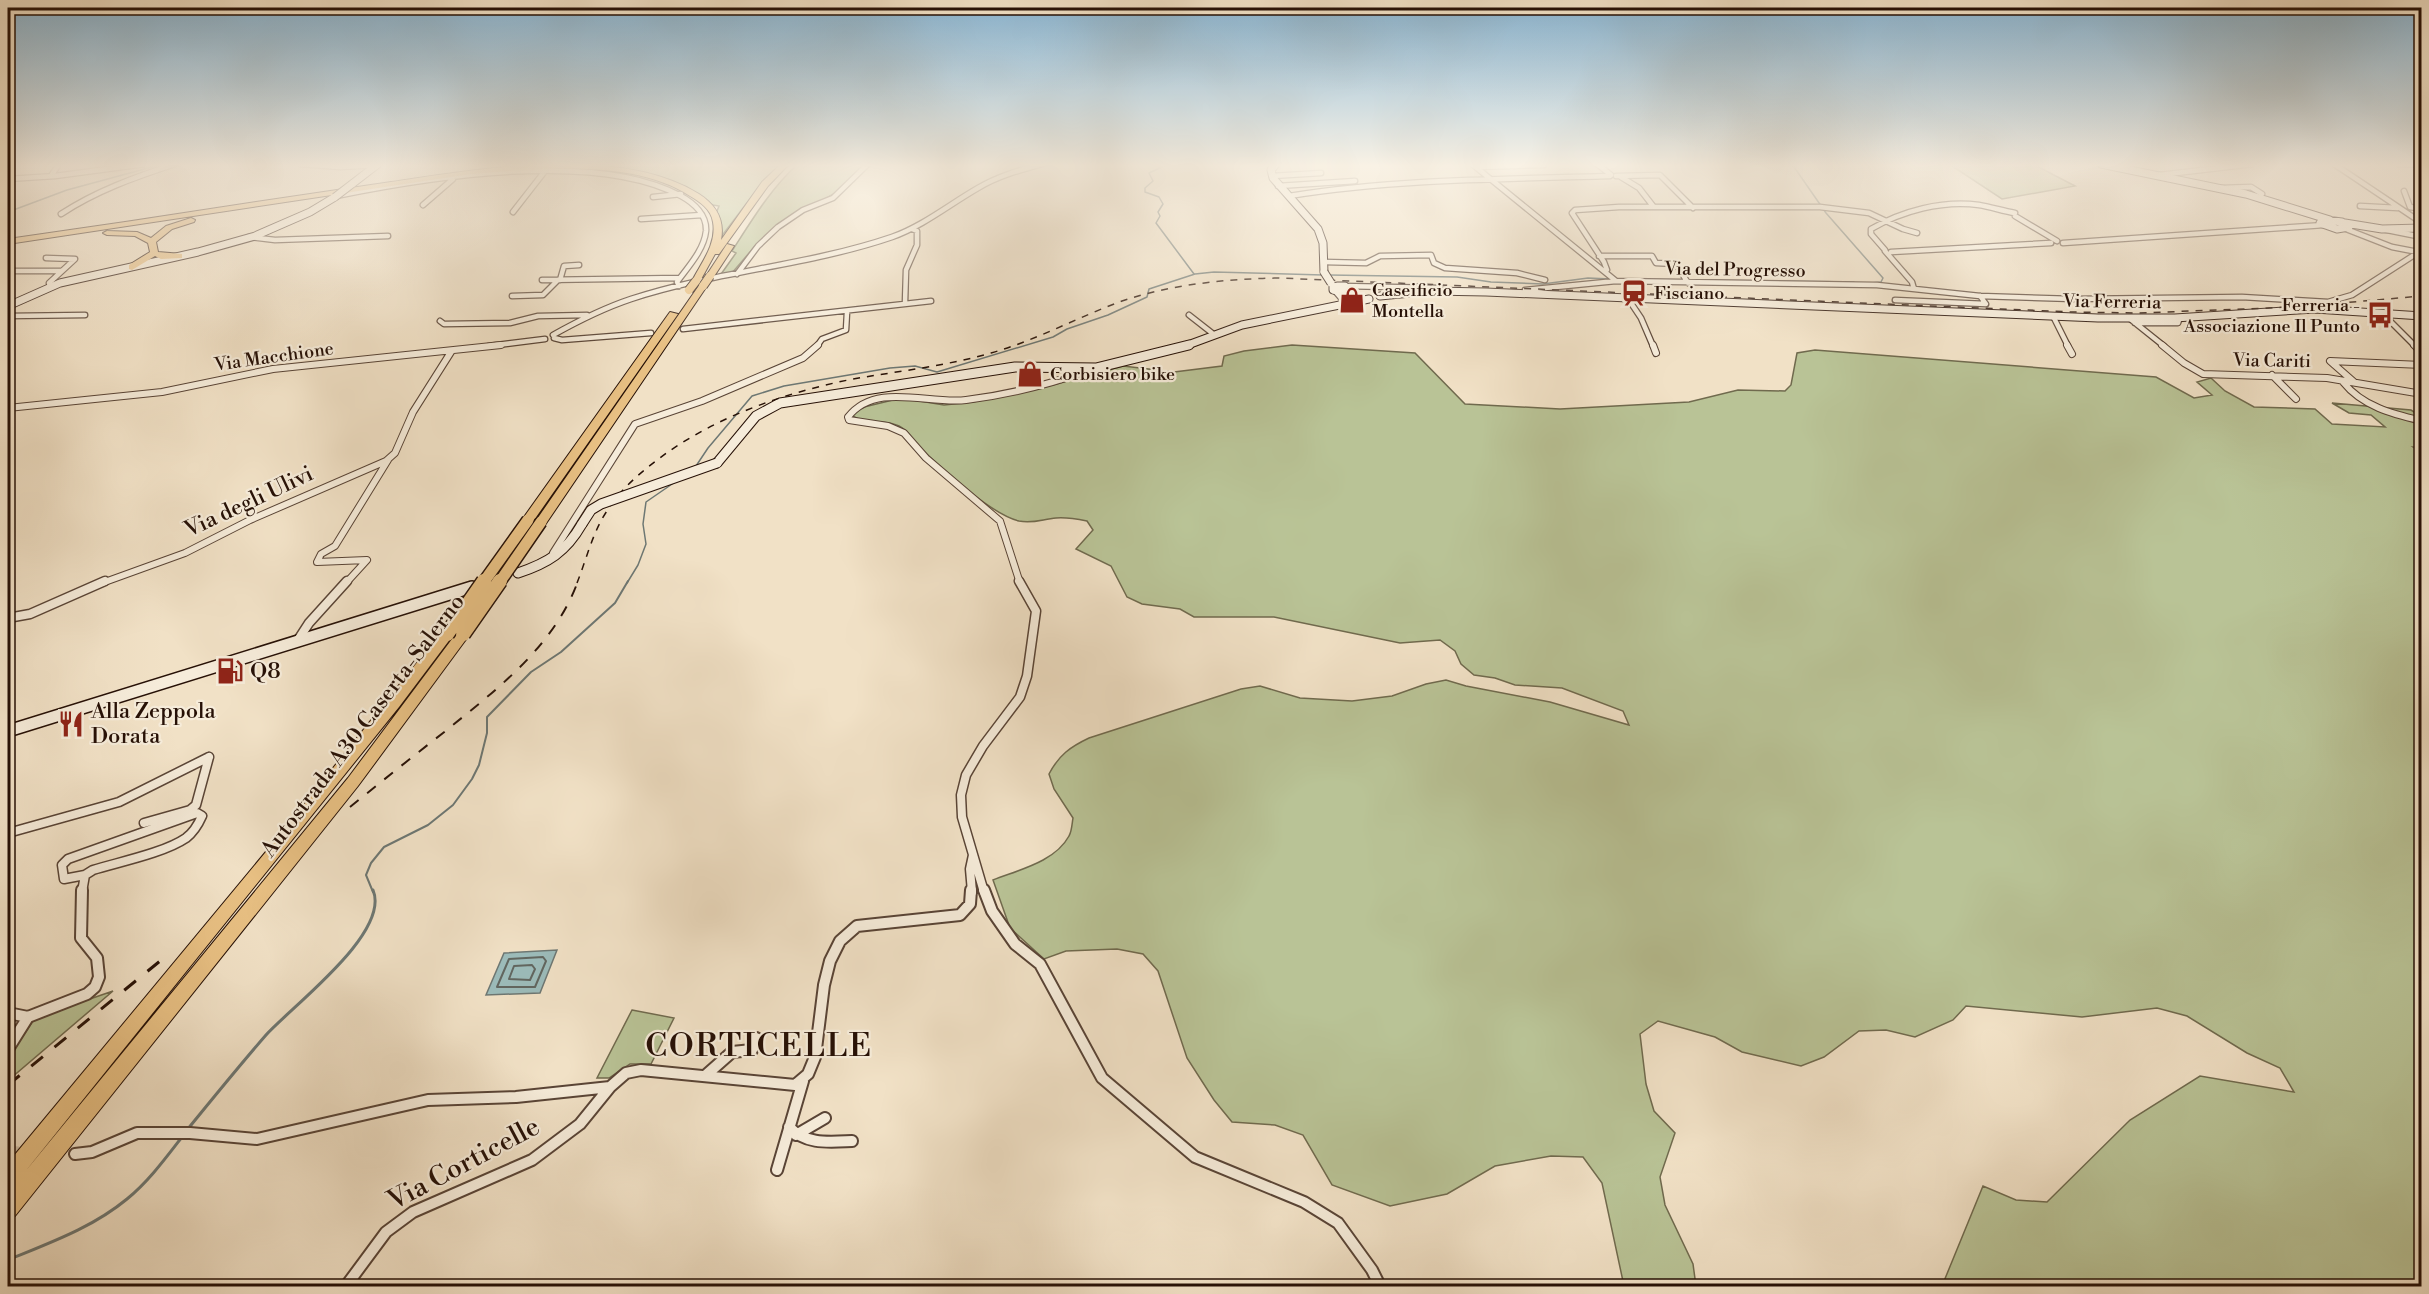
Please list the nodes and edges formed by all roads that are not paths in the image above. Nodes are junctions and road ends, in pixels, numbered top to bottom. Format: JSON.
{"nodes":[{"id":1,"x":114,"y":224,"type":"edge"},
{"id":2,"x":122,"y":224,"type":"edge"},
{"id":3,"x":177,"y":224,"type":"edge"},
{"id":4,"x":283,"y":224,"type":"edge"},
{"id":5,"x":706,"y":224,"type":"edge"},
{"id":6,"x":716,"y":224,"type":"edge"},
{"id":7,"x":735,"y":224,"type":"edge"},
{"id":8,"x":745,"y":224,"type":"edge"},
{"id":9,"x":782,"y":224,"type":"edge"},
{"id":10,"x":920,"y":224,"type":"edge"},
{"id":11,"x":1313,"y":224,"type":"edge"},
{"id":12,"x":1546,"y":224,"type":"edge"},
{"id":13,"x":1579,"y":224,"type":"edge"},
{"id":14,"x":1880,"y":224,"type":"edge"},
{"id":15,"x":1895,"y":224,"type":"edge"},
{"id":16,"x":2030,"y":224,"type":"edge"},
{"id":17,"x":2293,"y":224,"type":"edge"},
{"id":18,"x":2337,"y":224,"type":"edge"},
{"id":19,"x":2345,"y":226,"type":"junction"},
{"id":20,"x":912,"y":229,"type":"junction"},
{"id":21,"x":2382,"y":229,"type":"junction"},
{"id":22,"x":2419,"y":229,"type":"edge"},
{"id":23,"x":1917,"y":233,"type":"dead end"},
{"id":24,"x":54,"y":235,"type":"junction"},
{"id":25,"x":388,"y":236,"type":"dead end"},
{"id":26,"x":249,"y":237,"type":"junction"},
{"id":27,"x":2421,"y":237,"type":"edge"},
{"id":28,"x":8,"y":241,"type":"edge"},
{"id":29,"x":152,"y":242,"type":"junction"},
{"id":30,"x":2056,"y":242,"type":"junction"},
{"id":31,"x":2392,"y":247,"type":"junction"},
{"id":32,"x":2420,"y":251,"type":"edge"},
{"id":33,"x":1888,"y":252,"type":"junction"},
{"id":34,"x":179,"y":256,"type":"joint"},
{"id":35,"x":1599,"y":256,"type":"junction"},
{"id":36,"x":156,"y":257,"type":"junction"},
{"id":37,"x":46,"y":258,"type":"dead end"},
{"id":38,"x":2404,"y":260,"type":"junction"},
{"id":39,"x":1324,"y":262,"type":"junction"},
{"id":40,"x":579,"y":265,"type":"dead end"},
{"id":41,"x":132,"y":267,"type":"joint"},
{"id":42,"x":8,"y":271,"type":"edge"},
{"id":43,"x":61,"y":271,"type":"junction"},
{"id":44,"x":1605,"y":272,"type":"junction"},
{"id":45,"x":737,"y":274,"type":"junction"},
{"id":46,"x":680,"y":278,"type":"junction"},
{"id":47,"x":1614,"y":279,"type":"junction"},
{"id":48,"x":542,"y":280,"type":"dead end"},
{"id":49,"x":559,"y":280,"type":"junction"},
{"id":50,"x":1545,"y":280,"type":"dead end"},
{"id":51,"x":1687,"y":281,"type":"junction"},
{"id":52,"x":692,"y":286,"type":"junction"},
{"id":53,"x":50,"y":287,"type":"junction"},
{"id":54,"x":1914,"y":289,"type":"junction"},
{"id":55,"x":1930,"y":291,"type":"junction"},
{"id":56,"x":1356,"y":293,"type":"junction"},
{"id":57,"x":512,"y":296,"type":"dead end"},
{"id":58,"x":1980,"y":296,"type":"junction"},
{"id":59,"x":1627,"y":297,"type":"junction"},
{"id":60,"x":1895,"y":300,"type":"dead end"},
{"id":61,"x":931,"y":301,"type":"dead end"},
{"id":62,"x":1939,"y":302,"type":"junction"},
{"id":63,"x":2328,"y":302,"type":"junction"},
{"id":64,"x":905,"y":303,"type":"junction"},
{"id":65,"x":1349,"y":304,"type":"junction"},
{"id":66,"x":8,"y":306,"type":"edge"},
{"id":67,"x":2343,"y":310,"type":"junction"},
{"id":68,"x":847,"y":312,"type":"junction"},
{"id":69,"x":1304,"y":313,"type":"junction"},
{"id":70,"x":2382,"y":313,"type":"junction"},
{"id":71,"x":85,"y":315,"type":"dead end"},
{"id":72,"x":588,"y":315,"type":"junction"},
{"id":73,"x":1189,"y":315,"type":"dead end"},
{"id":74,"x":8,"y":316,"type":"edge"},
{"id":75,"x":2053,"y":316,"type":"junction"},
{"id":76,"x":2421,"y":316,"type":"edge"},
{"id":77,"x":2132,"y":320,"type":"junction"},
{"id":78,"x":440,"y":321,"type":"dead end"},
{"id":79,"x":683,"y":329,"type":"dead end"},
{"id":80,"x":651,"y":333,"type":"dead end"},
{"id":81,"x":1212,"y":333,"type":"junction"},
{"id":82,"x":553,"y":337,"type":"junction"},
{"id":83,"x":1171,"y":349,"type":"dead end"},
{"id":84,"x":451,"y":352,"type":"junction"},
{"id":85,"x":1656,"y":353,"type":"dead end"},
{"id":86,"x":2421,"y":353,"type":"edge"},
{"id":87,"x":2072,"y":354,"type":"dead end"},
{"id":88,"x":2421,"y":365,"type":"edge"},
{"id":89,"x":1096,"y":368,"type":"junction"},
{"id":90,"x":2272,"y":375,"type":"junction"},
{"id":91,"x":2343,"y":382,"type":"junction"},
{"id":92,"x":2356,"y":384,"type":"junction"},
{"id":93,"x":2421,"y":394,"type":"edge"},
{"id":94,"x":2296,"y":399,"type":"dead end"},
{"id":95,"x":8,"y":408,"type":"edge"},
{"id":96,"x":2421,"y":421,"type":"edge"},
{"id":97,"x":389,"y":459,"type":"junction"},
{"id":98,"x":538,"y":566,"type":"junction"},
{"id":99,"x":518,"y":573,"type":"dead end"},
{"id":100,"x":472,"y":586,"type":"dead end"},
{"id":101,"x":8,"y":618,"type":"edge"},
{"id":102,"x":455,"y":634,"type":"junction"},
{"id":103,"x":298,"y":640,"type":"junction"},
{"id":104,"x":8,"y":731,"type":"edge"},
{"id":105,"x":144,"y":823,"type":"dead end"},
{"id":106,"x":8,"y":833,"type":"edge"},
{"id":107,"x":973,"y":855,"type":"junction"},
{"id":108,"x":85,"y":875,"type":"junction"},
{"id":109,"x":8,"y":1013,"type":"edge"},
{"id":110,"x":28,"y":1017,"type":"junction"},
{"id":111,"x":756,"y":1038,"type":"dead end"},
{"id":112,"x":8,"y":1049,"type":"edge"},
{"id":113,"x":706,"y":1076,"type":"junction"},
{"id":114,"x":803,"y":1082,"type":"junction"},
{"id":115,"x":610,"y":1088,"type":"junction"},
{"id":116,"x":825,"y":1118,"type":"dead end"},
{"id":117,"x":793,"y":1131,"type":"junction"},
{"id":118,"x":852,"y":1141,"type":"dead end"},
{"id":119,"x":75,"y":1154,"type":"dead end"},
{"id":120,"x":777,"y":1170,"type":"dead end"},
{"id":121,"x":8,"y":1178,"type":"edge"},
{"id":122,"x":8,"y":1209,"type":"edge"},
{"id":123,"x":346,"y":1287,"type":"edge"},
{"id":124,"x":1380,"y":1287,"type":"edge"}],
"edges":[{"from":1,"to":28,"type":"highway"},
{"from":2,"to":24,"type":"highway"},
{"from":3,"to":29,"type":"highway"},
{"from":4,"to":26,"type":"main road"},
{"from":5,"to":46,"type":"street"},
{"from":6,"to":52,"type":"highway"},
{"from":7,"to":52,"type":"highway"},
{"from":8,"to":52,"type":"highway","name":"Autostrada A30 Caserta-Salerno","bridge":true},
{"from":9,"to":45,"type":"street"},
{"from":10,"to":20,"type":"street"},
{"from":11,"to":39,"type":"main road"},
{"from":12,"to":44,"type":"street"},
{"from":13,"to":35,"type":"street"},
{"from":14,"to":33,"type":"street"},
{"from":15,"to":23,"type":"street"},
{"from":16,"to":30,"type":"street"},
{"from":17,"to":30,"type":"street"},
{"from":18,"to":19,"type":"main road"},
{"from":19,"to":21,"type":"main road"},
{"from":19,"to":31,"type":"street"},
{"from":20,"to":45,"type":"street"},
{"from":20,"to":64,"type":"street"},
{"from":21,"to":22,"type":"main road"},
{"from":21,"to":27,"type":"street"},
{"from":24,"to":28,"type":"highway"},
{"from":24,"to":29,"type":"highway"},
{"from":25,"to":26,"type":"street"},
{"from":26,"to":34,"type":"main road"},
{"from":29,"to":36,"type":"highway"},
{"from":30,"to":33,"type":"street"},
{"from":31,"to":32,"type":"street"},
{"from":31,"to":38,"type":"street"},
{"from":32,"to":38,"type":"street"},
{"from":33,"to":54,"type":"street"},
{"from":34,"to":36,"type":"highway"},
{"from":35,"to":44,"type":"street"},
{"from":35,"to":51,"type":"street"},
{"from":36,"to":41,"type":"highway"},
{"from":37,"to":43,"type":"street"},
{"from":38,"to":63,"type":"street"},
{"from":39,"to":50,"type":"street"},
{"from":39,"to":56,"type":"main road","bridge":true},
{"from":40,"to":49,"type":"street"},
{"from":41,"to":53,"type":"main road"},
{"from":42,"to":43,"type":"street"},
{"from":43,"to":53,"type":"street"},
{"from":44,"to":47,"type":"street"},
{"from":45,"to":52,"type":"street"},
{"from":46,"to":49,"type":"street"},
{"from":46,"to":52,"type":"street"},
{"from":47,"to":51,"type":"street","name":"Via del Progresso"},
{"from":47,"to":56,"type":"street","name":"Via del Progresso"},
{"from":48,"to":49,"type":"street"},
{"from":49,"to":57,"type":"street"},
{"from":51,"to":54,"type":"street","name":"Via del Progresso"},
{"from":52,"to":72,"type":"street"},
{"from":52,"to":102,"type":"highway","name":"Autostrada A30 Caserta-Salerno","bridge":true},
{"from":53,"to":66,"type":"main road"},
{"from":54,"to":55,"type":"street","name":"Via del Progresso"},
{"from":55,"to":58,"type":"street","name":"Via del Progresso"},
{"from":55,"to":62,"type":"street"},
{"from":56,"to":59,"type":"main road","name":"Via Ferreria"},
{"from":56,"to":65,"type":"main road","name":"Via Ferreria"},
{"from":56,"to":65,"type":"street"},
{"from":58,"to":62,"type":"street"},
{"from":58,"to":63,"type":"street","name":"Via del Progresso"},
{"from":59,"to":75,"type":"main road","name":"Via Ferreria"},
{"from":59,"to":85,"type":"street"},
{"from":60,"to":62,"type":"street"},
{"from":61,"to":64,"type":"street"},
{"from":63,"to":67,"type":"street"},
{"from":64,"to":68,"type":"street"},
{"from":65,"to":69,"type":"main road","name":"Via Ferreria"},
{"from":67,"to":70,"type":"main road","name":"Via Ferreria"},
{"from":67,"to":77,"type":"main road","name":"Via Ferreria"},
{"from":68,"to":79,"type":"street"},
{"from":68,"to":98,"type":"street"},
{"from":69,"to":81,"type":"street"},
{"from":69,"to":89,"type":"main road","name":"Via Ferreria"},
{"from":70,"to":76,"type":"main road","name":"Via Ferreria"},
{"from":70,"to":86,"type":"street"},
{"from":71,"to":74,"type":"street"},
{"from":72,"to":78,"type":"street"},
{"from":72,"to":82,"type":"street"},
{"from":73,"to":81,"type":"street"},
{"from":75,"to":77,"type":"main road","name":"Via Ferreria"},
{"from":75,"to":87,"type":"street"},
{"from":77,"to":90,"type":"street","name":"Via Cariti"},
{"from":80,"to":82,"type":"street"},
{"from":81,"to":83,"type":"street"},
{"from":82,"to":84,"type":"street","name":"Via Macchione"},
{"from":84,"to":95,"type":"street","name":"Via Macchione"},
{"from":84,"to":97,"type":"street"},
{"from":88,"to":92,"type":"street"},
{"from":89,"to":98,"type":"main road","name":"Via Ferreria","bridge":true},
{"from":89,"to":107,"type":"street"},
{"from":90,"to":91,"type":"street","name":"Via Cariti"},
{"from":90,"to":94,"type":"street"},
{"from":91,"to":92,"type":"street"},
{"from":91,"to":96,"type":"street","name":"Via Cariti"},
{"from":92,"to":93,"type":"street"},
{"from":97,"to":101,"type":"street","name":"Via degli Ulivi"},
{"from":97,"to":103,"type":"street"},
{"from":98,"to":99,"type":"main road"},
{"from":100,"to":103,"type":"main road"},
{"from":102,"to":121,"type":"highway","name":"Autostrada A30 Caserta-Salerno"},
{"from":102,"to":122,"type":"highway","name":"Autostrada A30 Caserta-Salerno"},
{"from":103,"to":104,"type":"main road"},
{"from":105,"to":106,"type":"street"},
{"from":107,"to":114,"type":"street"},
{"from":107,"to":124,"type":"street"},
{"from":108,"to":108,"type":"street"},
{"from":108,"to":110,"type":"street"},
{"from":109,"to":110,"type":"street"},
{"from":110,"to":112,"type":"street"},
{"from":111,"to":113,"type":"street"},
{"from":113,"to":114,"type":"street","name":"Via Corticelle"},
{"from":113,"to":115,"type":"street","name":"Via Corticelle"},
{"from":114,"to":117,"type":"street"},
{"from":115,"to":119,"type":"street"},
{"from":115,"to":123,"type":"street","name":"Via Corticelle"},
{"from":116,"to":117,"type":"street"},
{"from":117,"to":118,"type":"street"},
{"from":117,"to":120,"type":"street"}]}
